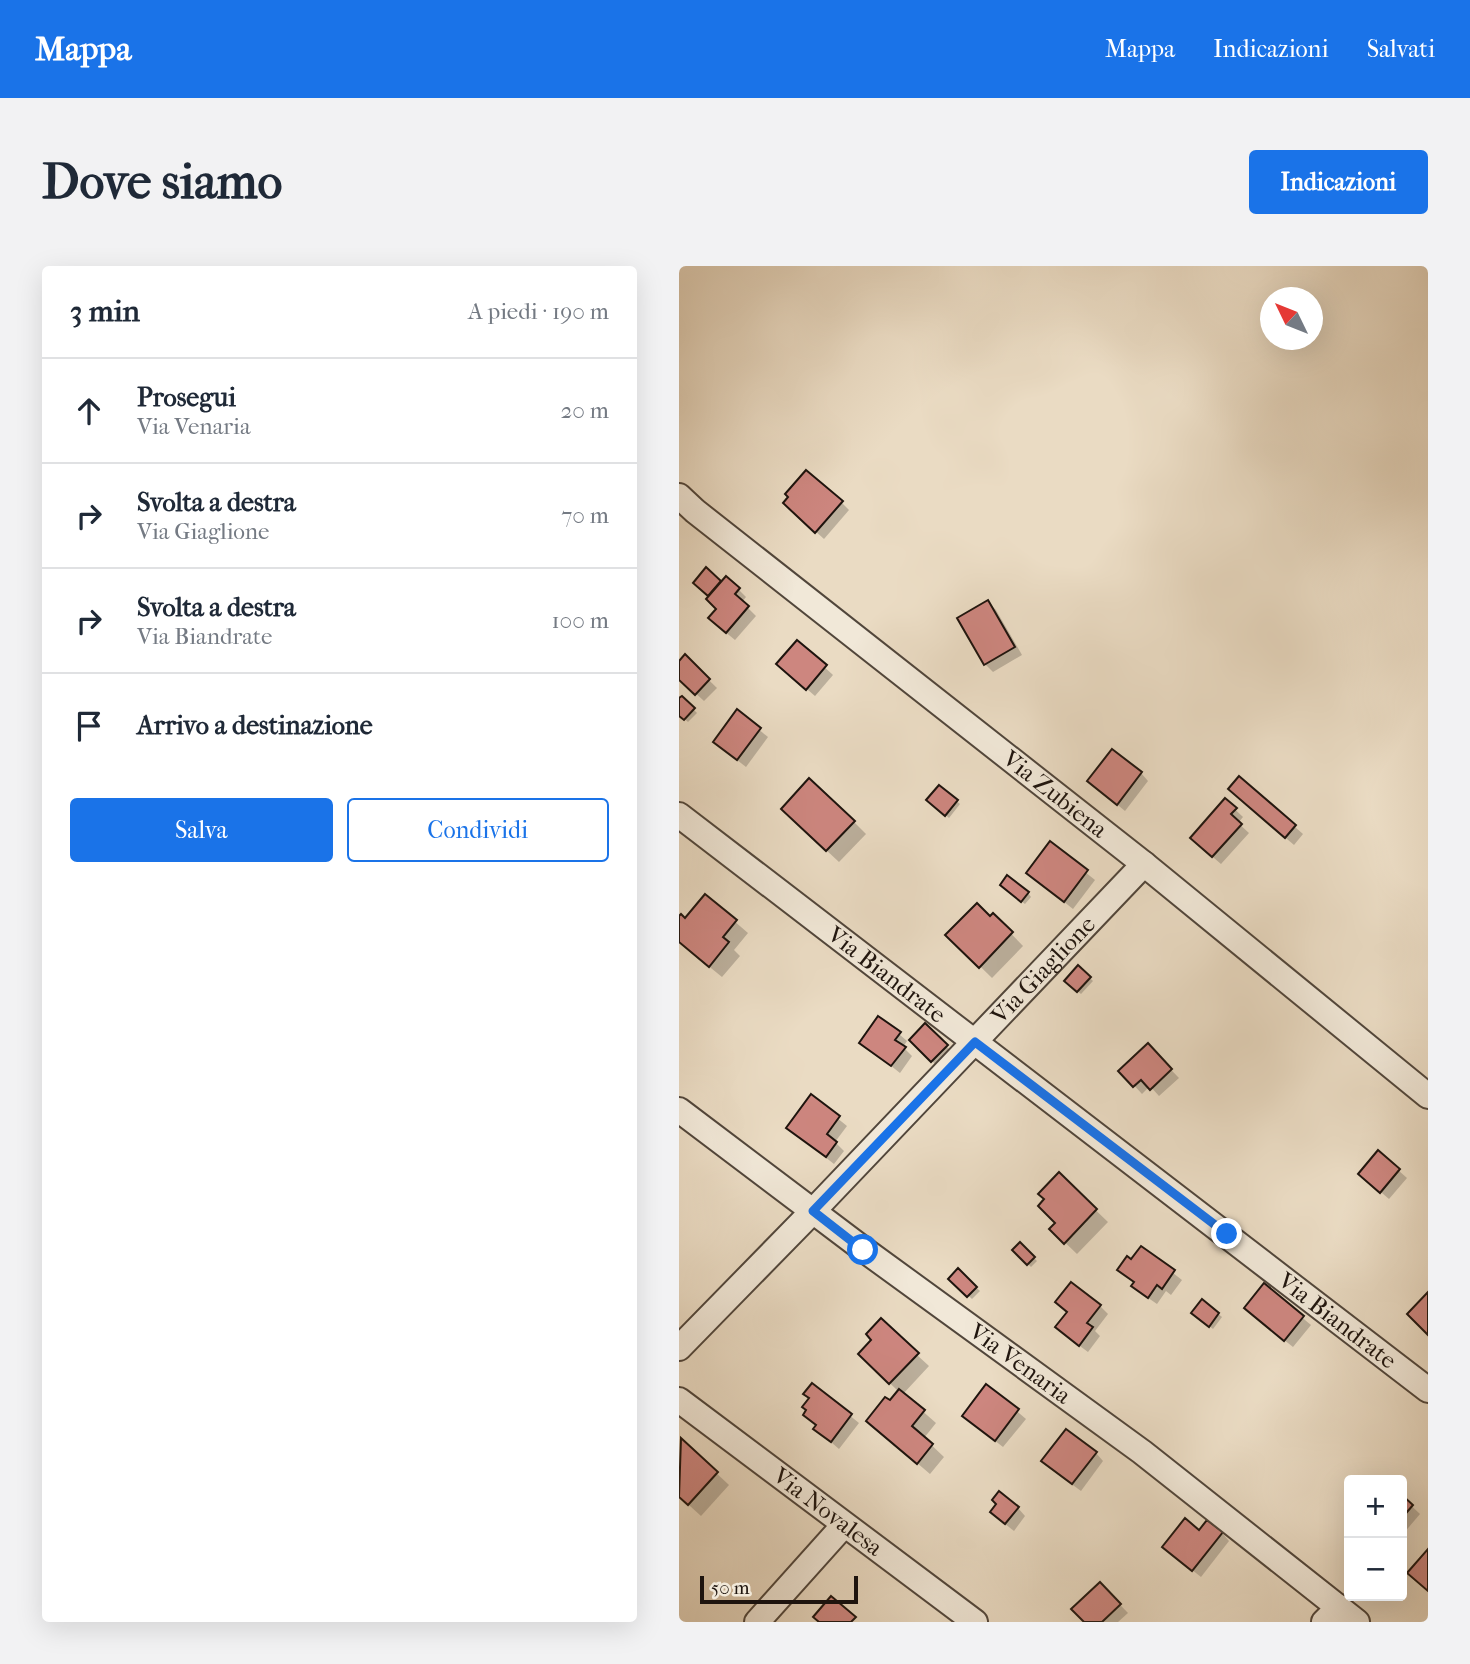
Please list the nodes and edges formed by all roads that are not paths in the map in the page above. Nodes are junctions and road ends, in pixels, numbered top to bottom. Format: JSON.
{"nodes":[{"id":1,"x":679,"y":496,"type":"edge"},
{"id":2,"x":679,"y":815,"type":"edge"},
{"id":3,"x":1145,"y":864,"type":"junction"},
{"id":4,"x":975,"y":1042,"type":"junction"},
{"id":5,"x":1428,"y":1096,"type":"edge"},
{"id":6,"x":679,"y":1111,"type":"edge"},
{"id":7,"x":813,"y":1211,"type":"junction"},
{"id":8,"x":679,"y":1348,"type":"edge"},
{"id":9,"x":1428,"y":1390,"type":"edge"},
{"id":10,"x":679,"y":1400,"type":"edge"},
{"id":11,"x":844,"y":1525,"type":"junction"},
{"id":12,"x":1340,"y":1617,"type":"edge"},
{"id":13,"x":757,"y":1622,"type":"edge"},
{"id":14,"x":975,"y":1622,"type":"edge"}],
"edges":[{"from":1,"to":3,"type":"street","name":"Via Zubiena"},
{"from":2,"to":4,"type":"street","name":"Via Biandrate"},
{"from":3,"to":4,"type":"street","name":"Via Giaglione"},
{"from":3,"to":5,"type":"street","name":"Via Zubiena"},
{"from":4,"to":7,"type":"street","name":"Via Giaglione"},
{"from":4,"to":9,"type":"street","name":"Via Biandrate"},
{"from":6,"to":7,"type":"street","name":"Via Venaria"},
{"from":7,"to":8,"type":"street","name":"Via Giaglione"},
{"from":7,"to":12,"type":"street","name":"Via Venaria"},
{"from":10,"to":11,"type":"street","name":"Via Novalesa"},
{"from":11,"to":13,"type":"street"},
{"from":11,"to":14,"type":"street","name":"Via Novalesa"}]}
